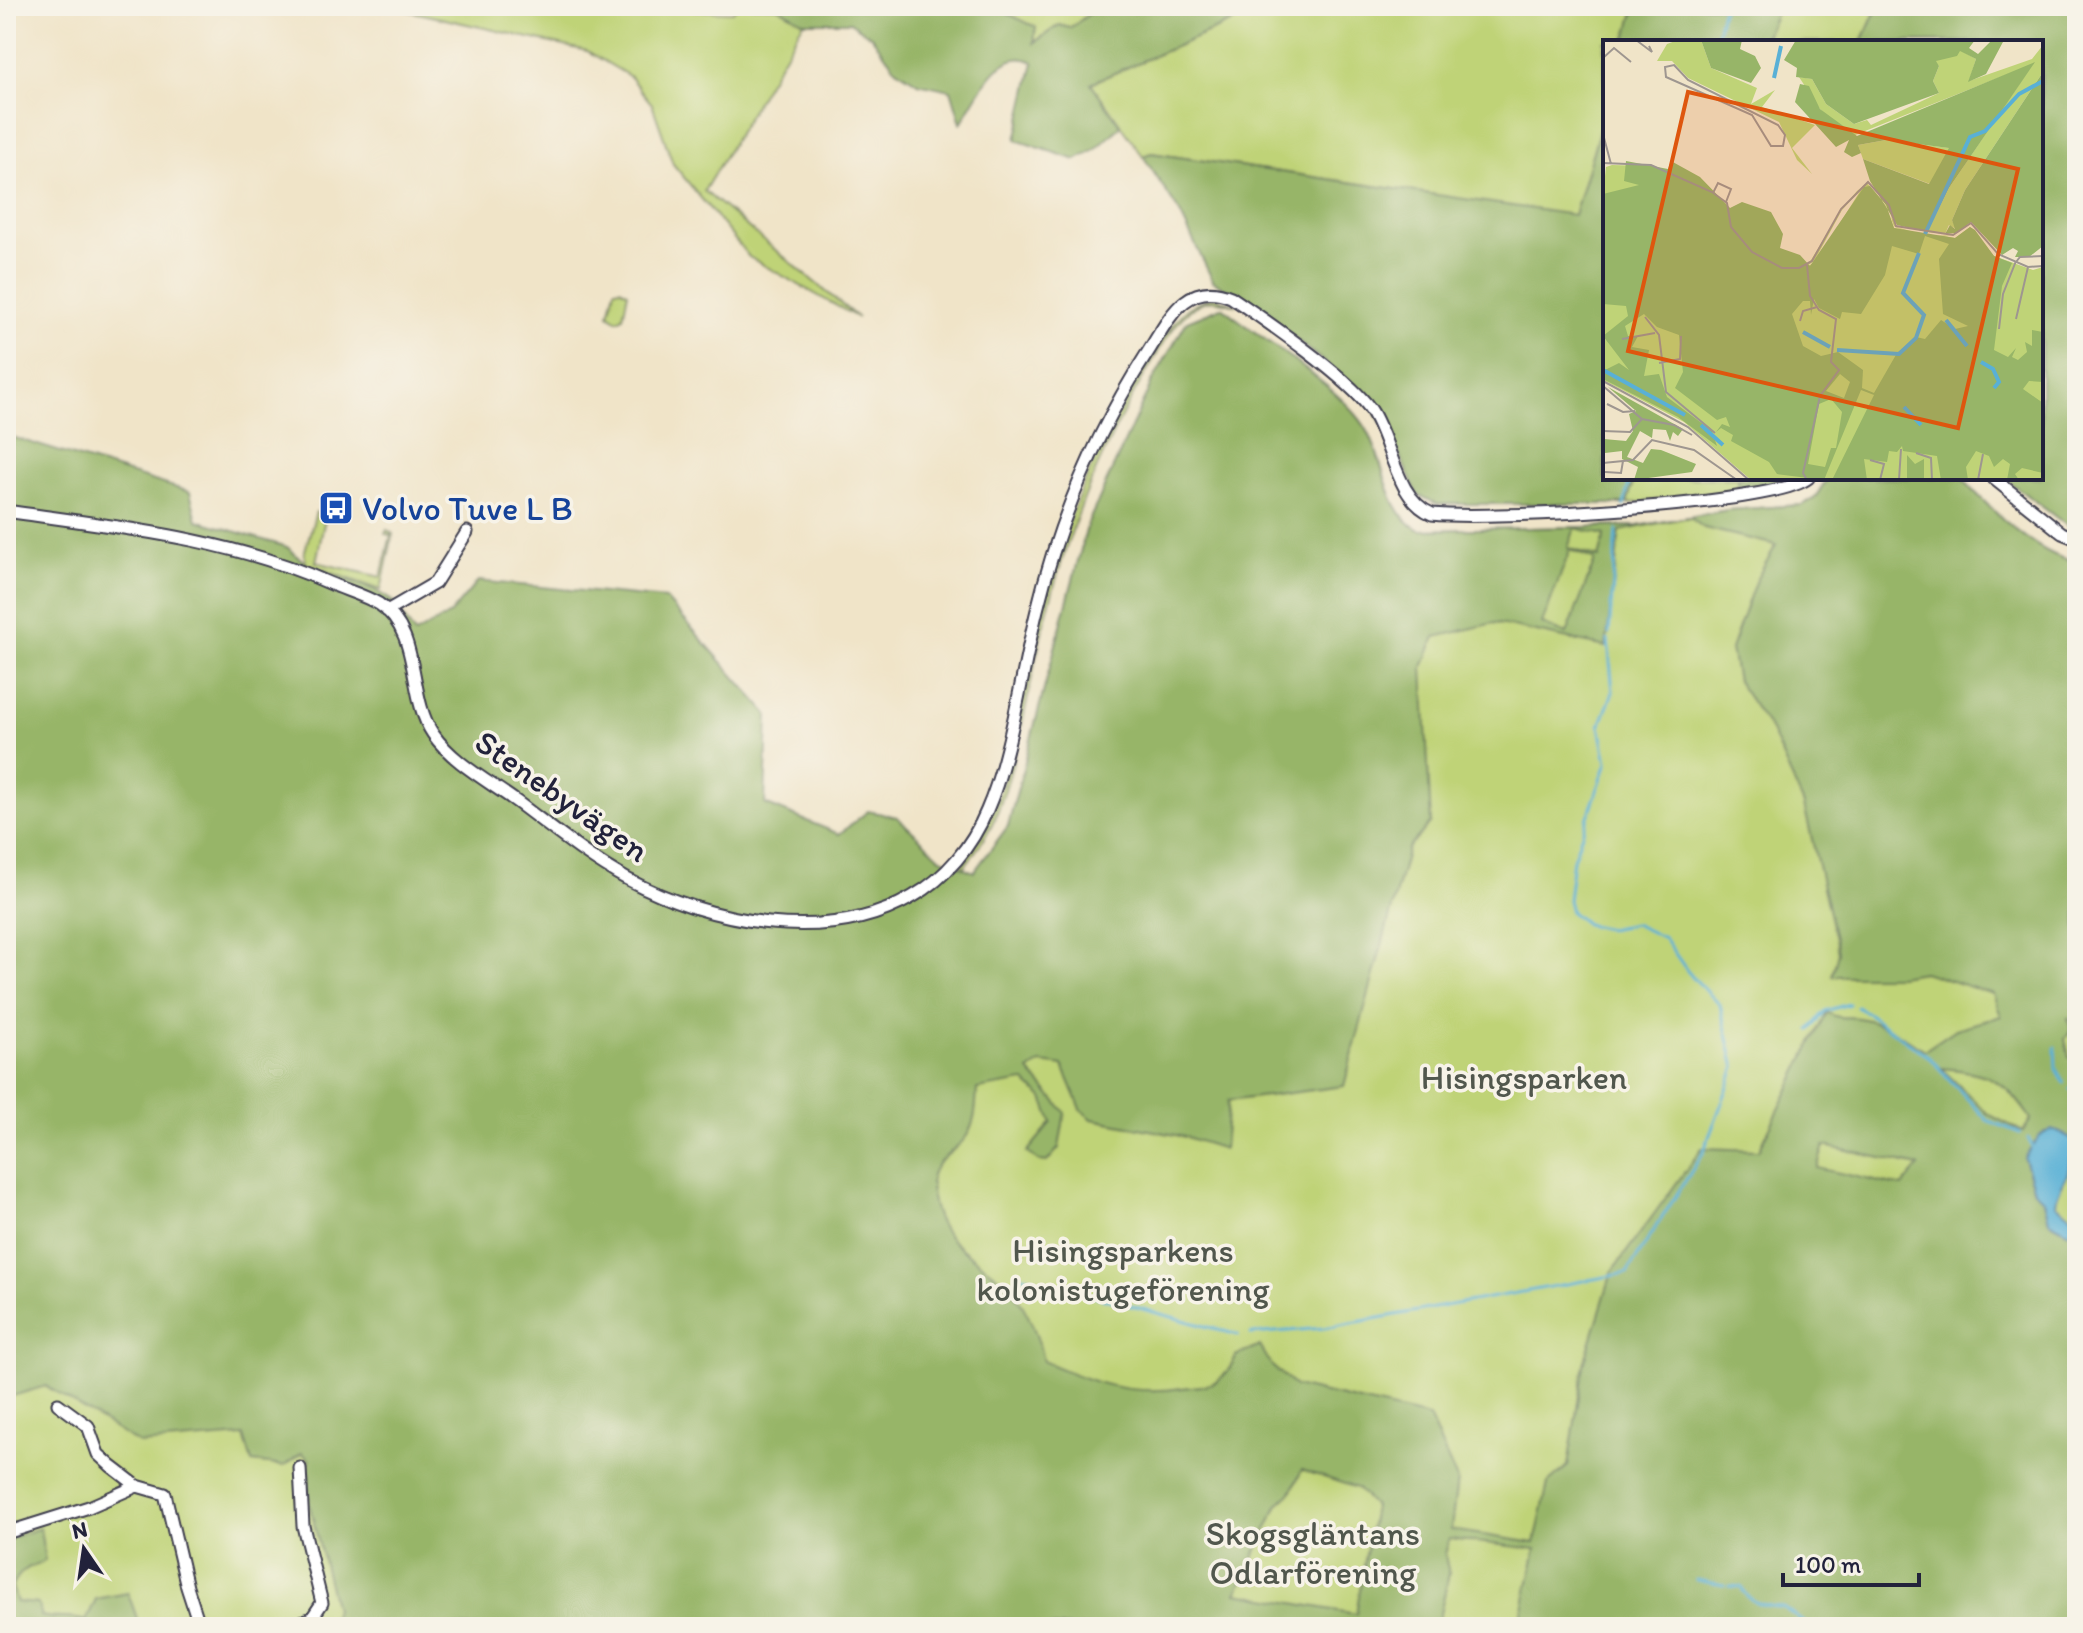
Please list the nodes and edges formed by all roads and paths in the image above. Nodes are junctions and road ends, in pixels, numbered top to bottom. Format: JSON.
{"nodes":[{"id":1,"x":1804,"y":480,"type":"edge"},
{"id":2,"x":1996,"y":480,"type":"edge"},
{"id":3,"x":6,"y":511,"type":"edge"},
{"id":4,"x":467,"y":532,"type":"dead end"},
{"id":5,"x":2077,"y":539,"type":"edge"},
{"id":6,"x":387,"y":611,"type":"junction"},
{"id":7,"x":58,"y":1404,"type":"dead end"},
{"id":8,"x":300,"y":1468,"type":"dead end"},
{"id":9,"x":137,"y":1486,"type":"junction"},
{"id":10,"x":6,"y":1533,"type":"edge"},
{"id":11,"x":200,"y":1627,"type":"edge"},
{"id":12,"x":288,"y":1627,"type":"edge"}],
"edges":[{"from":1,"to":6,"type":"street","name":"Stenebyvägen"},
{"from":2,"to":5,"type":"street"},
{"from":3,"to":6,"type":"street"},
{"from":4,"to":6,"type":"street"},
{"from":7,"to":9,"type":"street"},
{"from":8,"to":12,"type":"street"},
{"from":9,"to":10,"type":"street"},
{"from":9,"to":11,"type":"street"}]}
